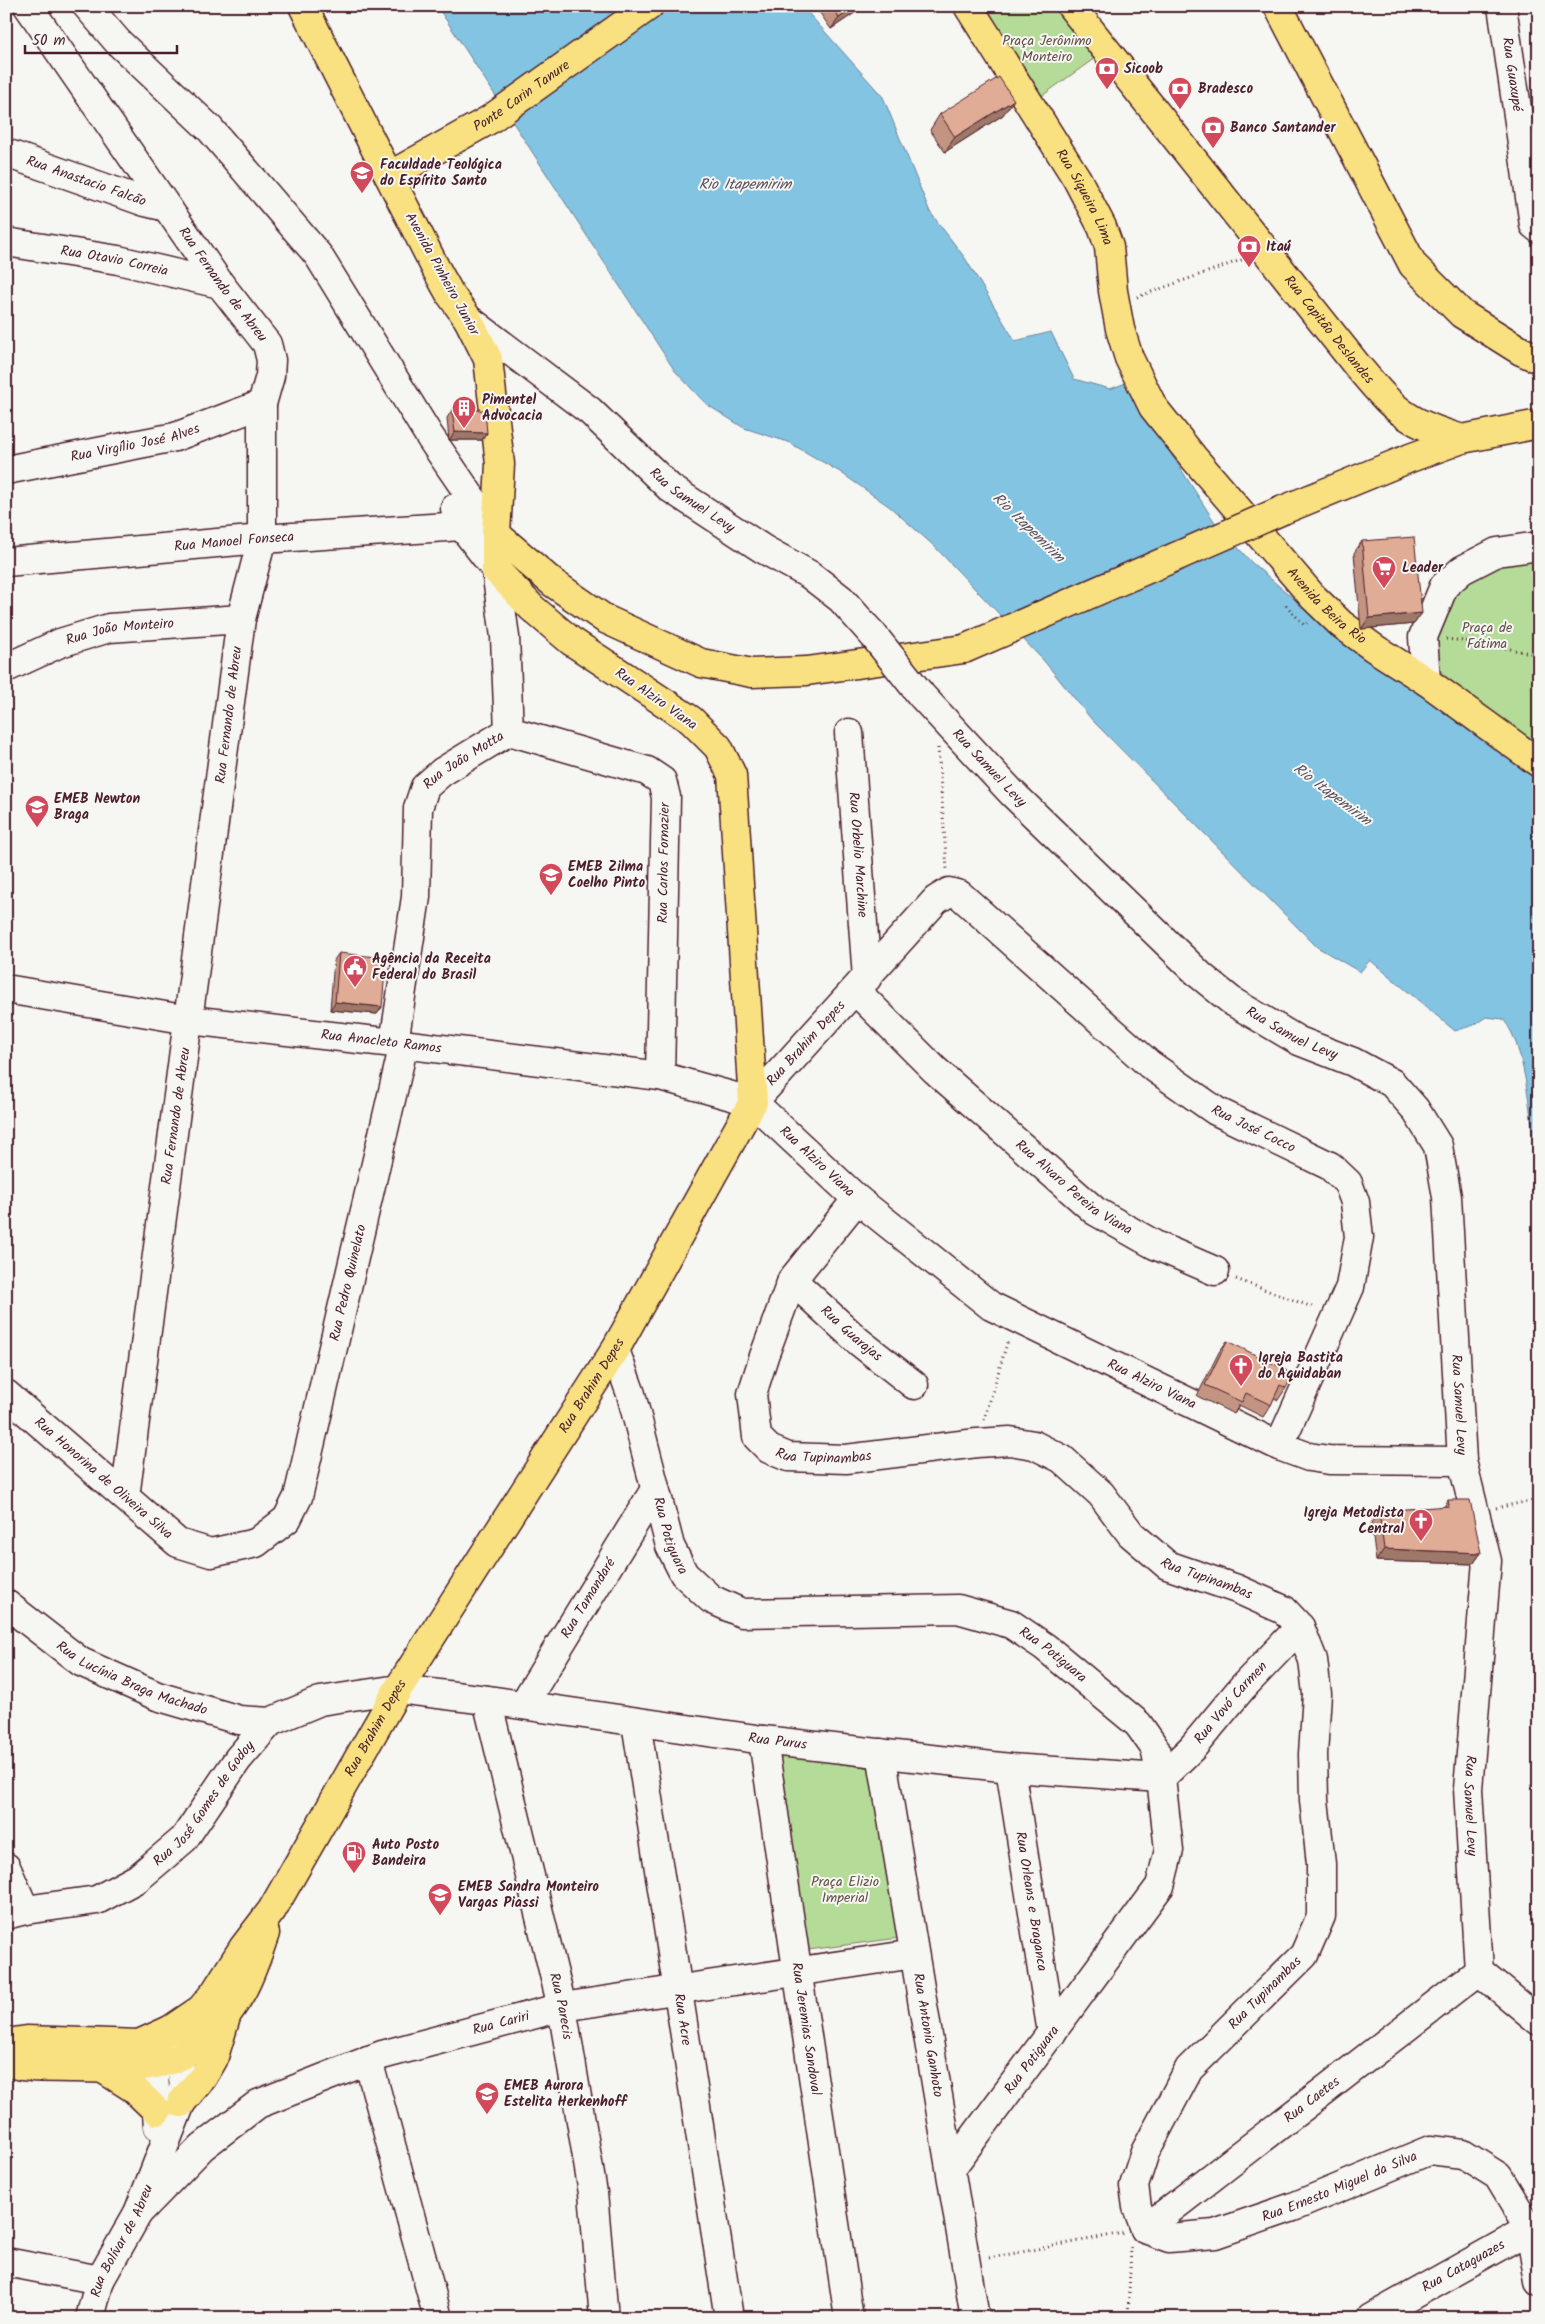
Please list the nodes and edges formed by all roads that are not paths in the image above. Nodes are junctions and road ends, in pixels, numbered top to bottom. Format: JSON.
{"nodes":[{"id":1,"x":28,"y":6,"type":"edge"},
{"id":2,"x":87,"y":6,"type":"edge"},
{"id":3,"x":303,"y":6,"type":"edge"},
{"id":4,"x":649,"y":6,"type":"edge"},
{"id":5,"x":968,"y":6,"type":"edge"},
{"id":6,"x":1071,"y":6,"type":"edge"},
{"id":7,"x":1278,"y":6,"type":"edge"},
{"id":8,"x":1502,"y":6,"type":"edge"},
{"id":9,"x":6,"y":153,"type":"edge"},
{"id":10,"x":389,"y":176,"type":"junction"},
{"id":11,"x":166,"y":207,"type":"junction"},
{"id":12,"x":1539,"y":229,"type":"edge"},
{"id":13,"x":6,"y":242,"type":"edge"},
{"id":14,"x":220,"y":284,"type":"junction"},
{"id":15,"x":468,"y":319,"type":"junction"},
{"id":16,"x":1539,"y":359,"type":"edge"},
{"id":17,"x":262,"y":404,"type":"junction"},
{"id":18,"x":1153,"y":408,"type":"joint"},
{"id":19,"x":1539,"y":424,"type":"edge"},
{"id":20,"x":430,"y":437,"type":"junction"},
{"id":21,"x":1462,"y":439,"type":"junction"},
{"id":22,"x":6,"y":470,"type":"edge"},
{"id":23,"x":462,"y":526,"type":"junction"},
{"id":24,"x":496,"y":534,"type":"junction"},
{"id":25,"x":262,"y":539,"type":"junction"},
{"id":26,"x":1539,"y":546,"type":"edge"},
{"id":27,"x":6,"y":562,"type":"edge"},
{"id":28,"x":496,"y":570,"type":"junction"},
{"id":29,"x":241,"y":620,"type":"junction"},
{"id":30,"x":6,"y":668,"type":"edge"},
{"id":31,"x":1426,"y":681,"type":"junction"},
{"id":32,"x":509,"y":731,"type":"junction"},
{"id":33,"x":849,"y":733,"type":"dead end"},
{"id":34,"x":1539,"y":763,"type":"edge"},
{"id":35,"x":948,"y":892,"type":"joint"},
{"id":36,"x":862,"y":984,"type":"junction"},
{"id":37,"x":6,"y":989,"type":"edge"},
{"id":38,"x":189,"y":1020,"type":"junction"},
{"id":39,"x":399,"y":1043,"type":"junction"},
{"id":40,"x":660,"y":1076,"type":"junction"},
{"id":41,"x":753,"y":1102,"type":"junction"},
{"id":42,"x":857,"y":1199,"type":"junction"},
{"id":43,"x":1215,"y":1271,"type":"road end"},
{"id":44,"x":792,"y":1280,"type":"junction"},
{"id":45,"x":615,"y":1350,"type":"junction"},
{"id":46,"x":914,"y":1385,"type":"dead end"},
{"id":47,"x":6,"y":1394,"type":"edge"},
{"id":48,"x":1279,"y":1446,"type":"junction"},
{"id":49,"x":1462,"y":1461,"type":"junction"},
{"id":50,"x":654,"y":1491,"type":"junction"},
{"id":51,"x":125,"y":1497,"type":"junction"},
{"id":52,"x":287,"y":1519,"type":"joint"},
{"id":53,"x":6,"y":1604,"type":"edge"},
{"id":54,"x":1300,"y":1627,"type":"junction"},
{"id":55,"x":398,"y":1689,"type":"junction"},
{"id":56,"x":487,"y":1700,"type":"junction"},
{"id":57,"x":523,"y":1705,"type":"junction"},
{"id":58,"x":270,"y":1722,"type":"junction"},
{"id":59,"x":636,"y":1722,"type":"junction"},
{"id":60,"x":763,"y":1740,"type":"junction"},
{"id":61,"x":881,"y":1753,"type":"junction"},
{"id":62,"x":1010,"y":1768,"type":"junction"},
{"id":63,"x":1161,"y":1778,"type":"junction"},
{"id":64,"x":6,"y":1867,"type":"edge"},
{"id":65,"x":272,"y":1910,"type":"junction"},
{"id":66,"x":16,"y":1913,"type":"edge"},
{"id":67,"x":914,"y":1954,"type":"junction"},
{"id":68,"x":1478,"y":1971,"type":"junction"},
{"id":69,"x":799,"y":1973,"type":"junction"},
{"id":70,"x":678,"y":1990,"type":"junction"},
{"id":71,"x":562,"y":2007,"type":"junction"},
{"id":72,"x":228,"y":2013,"type":"junction"},
{"id":73,"x":1539,"y":2021,"type":"edge"},
{"id":74,"x":1052,"y":2033,"type":"junction"},
{"id":75,"x":6,"y":2043,"type":"edge"},
{"id":76,"x":152,"y":2045,"type":"junction"},
{"id":77,"x":179,"y":2057,"type":"junction"},
{"id":78,"x":368,"y":2060,"type":"junction"},
{"id":79,"x":6,"y":2061,"type":"edge"},
{"id":80,"x":103,"y":2069,"type":"junction"},
{"id":81,"x":169,"y":2107,"type":"junction"},
{"id":82,"x":952,"y":2166,"type":"junction"},
{"id":83,"x":138,"y":2213,"type":"junction"},
{"id":84,"x":1530,"y":2229,"type":"junction"},
{"id":85,"x":1138,"y":2230,"type":"junction"},
{"id":86,"x":6,"y":2262,"type":"edge"},
{"id":87,"x":100,"y":2280,"type":"junction"},
{"id":88,"x":1539,"y":2282,"type":"edge"},
{"id":89,"x":1398,"y":2311,"type":"edge"},
{"id":90,"x":90,"y":2318,"type":"edge"},
{"id":91,"x":438,"y":2318,"type":"edge"},
{"id":92,"x":604,"y":2318,"type":"edge"},
{"id":93,"x":730,"y":2318,"type":"edge"},
{"id":94,"x":849,"y":2318,"type":"edge"},
{"id":95,"x":975,"y":2318,"type":"edge"},
{"id":96,"x":1371,"y":2318,"type":"edge"}],
"edges":[{"from":1,"to":11,"type":"street","name":"Rua Fernando de Abreu"},
{"from":2,"to":20,"type":"street"},
{"from":3,"to":10,"type":"main road","name":"Avenida Pinheiro Junior"},
{"from":4,"to":10,"type":"main road","name":"Ponte Carin Tanure"},
{"from":5,"to":18,"type":"main road","name":"Rua Siqueira Lima"},
{"from":6,"to":21,"type":"main road","name":"Rua Capitão Deslandes"},
{"from":7,"to":16,"type":"main road"},
{"from":8,"to":12,"type":"street","name":"Rua Guaxupé"},
{"from":9,"to":11,"type":"street","name":"Rua Anastacio Falcão"},
{"from":10,"to":15,"type":"main road","name":"Avenida Pinheiro Junior"},
{"from":11,"to":14,"type":"street","name":"Rua Fernando de Abreu"},
{"from":13,"to":14,"type":"street","name":"Rua Otavio Correia"},
{"from":14,"to":17,"type":"street","name":"Rua Fernando de Abreu"},
{"from":15,"to":24,"type":"main road","name":"Avenida Pinheiro Junior"},
{"from":15,"to":49,"type":"street","name":"Rua Samuel Levy","bridge":true},
{"from":17,"to":22,"type":"street","name":"Rua Virgílio José Alves"},
{"from":17,"to":25,"type":"street","name":"Rua Fernando de Abreu"},
{"from":18,"to":31,"type":"main road","name":"Avenida Beira Rio"},
{"from":19,"to":21,"type":"main road"},
{"from":20,"to":23,"type":"street"},
{"from":20,"to":24,"type":"street"},
{"from":21,"to":24,"type":"main road","bridge":true},
{"from":23,"to":25,"type":"street","name":"Rua Manoel Fonseca"},
{"from":23,"to":28,"type":"street"},
{"from":24,"to":28,"type":"main road","name":"Avenida Pinheiro Junior"},
{"from":25,"to":27,"type":"street","name":"Rua Manoel Fonseca"},
{"from":25,"to":29,"type":"street","name":"Rua Fernando de Abreu"},
{"from":26,"to":31,"type":"street"},
{"from":28,"to":32,"type":"street","name":"Rua João Motta"},
{"from":28,"to":41,"type":"main road","name":"Rua Alziro Viana"},
{"from":29,"to":30,"type":"street","name":"Rua João Monteiro"},
{"from":29,"to":38,"type":"street","name":"Rua Fernando de Abreu"},
{"from":31,"to":34,"type":"main road","name":"Avenida Beira Rio"},
{"from":32,"to":39,"type":"street","name":"Rua João Motta"},
{"from":32,"to":40,"type":"street","name":"Rua Carlos Fornazier"},
{"from":33,"to":36,"type":"street","name":"Rua Orbelio Marchine"},
{"from":35,"to":36,"type":"street","name":"Rua Brahim Depes"},
{"from":35,"to":48,"type":"street","name":"Rua José Cocco"},
{"from":36,"to":41,"type":"street","name":"Rua Brahim Depes"},
{"from":36,"to":43,"type":"street","name":"Rua Alvaro Pereira Viana"},
{"from":37,"to":38,"type":"street","name":"Rua Anacleto Ramos"},
{"from":38,"to":39,"type":"street","name":"Rua Anacleto Ramos"},
{"from":38,"to":51,"type":"street","name":"Rua Fernando de Abreu"},
{"from":39,"to":40,"type":"street","name":"Rua Anacleto Ramos"},
{"from":39,"to":52,"type":"street","name":"Rua Pedro Quinelato"},
{"from":40,"to":41,"type":"street","name":"Rua Anacleto Ramos"},
{"from":41,"to":42,"type":"street","name":"Rua Alziro Viana"},
{"from":41,"to":45,"type":"main road","name":"Rua Brahim Depes"},
{"from":42,"to":44,"type":"street","name":"Rua Tupinambas"},
{"from":42,"to":48,"type":"street","name":"Rua Alziro Viana"},
{"from":44,"to":46,"type":"street","name":"Rua Guarajas"},
{"from":44,"to":54,"type":"street","name":"Rua Tupinambas"},
{"from":45,"to":50,"type":"street","name":"Rua Potiguara"},
{"from":45,"to":55,"type":"main road","name":"Rua Brahim Depes"},
{"from":47,"to":51,"type":"street","name":"Rua Honorina de Oliveira Silva"},
{"from":48,"to":49,"type":"street","name":"Rua Alziro Viana"},
{"from":49,"to":68,"type":"street","name":"Rua Samuel Levy"},
{"from":50,"to":57,"type":"street","name":"Rua Tamandaré"},
{"from":50,"to":63,"type":"street","name":"Rua Potiguara"},
{"from":51,"to":52,"type":"street","name":"Rua Honorina de Oliveira Silva"},
{"from":53,"to":58,"type":"street","name":"Rua Lucínia Braga Machado"},
{"from":54,"to":63,"type":"street","name":"Rua Vovó Carmen"},
{"from":54,"to":85,"type":"street","name":"Rua Tupinambas"},
{"from":55,"to":56,"type":"street","name":"Rua Purus"},
{"from":55,"to":58,"type":"street","name":"Rua José Gomes de Godoy"},
{"from":55,"to":65,"type":"main road","name":"Rua Brahim Depes"},
{"from":56,"to":57,"type":"street","name":"Rua Purus"},
{"from":56,"to":71,"type":"street","name":"Rua Parecis"},
{"from":57,"to":59,"type":"street","name":"Rua Purus"},
{"from":58,"to":66,"type":"street","name":"Rua José Gomes de Godoy"},
{"from":59,"to":60,"type":"street","name":"Rua Purus"},
{"from":59,"to":70,"type":"street","name":"Rua Acre"},
{"from":60,"to":61,"type":"street","name":"Rua Purus"},
{"from":60,"to":69,"type":"street","name":"Rua Jeremias Sandoval"},
{"from":61,"to":62,"type":"street","name":"Rua Purus"},
{"from":61,"to":67,"type":"street","name":"Rua Antonio Ganhoto"},
{"from":62,"to":63,"type":"street","name":"Rua Purus"},
{"from":62,"to":74,"type":"street","name":"Rua Orleans e Braganca"},
{"from":63,"to":74,"type":"street","name":"Rua Potiguara"},
{"from":64,"to":66,"type":"street"},
{"from":65,"to":72,"type":"main road","name":"Rua Brahim Depes"},
{"from":65,"to":76,"type":"main road","name":"Rua Brahim Depes"},
{"from":67,"to":69,"type":"street","name":"Rua Cariri"},
{"from":67,"to":82,"type":"street","name":"Rua Antonio Ganhoto"},
{"from":68,"to":73,"type":"street"},
{"from":68,"to":85,"type":"street","name":"Rua Caetes"},
{"from":69,"to":70,"type":"street","name":"Rua Cariri"},
{"from":69,"to":94,"type":"street","name":"Rua Jeremias Sandoval"},
{"from":70,"to":71,"type":"street","name":"Rua Cariri"},
{"from":70,"to":93,"type":"street","name":"Rua Acre"},
{"from":71,"to":78,"type":"street","name":"Rua Cariri"},
{"from":71,"to":92,"type":"street","name":"Rua Parecis"},
{"from":72,"to":77,"type":"main road","name":"Rua Brahim Depes"},
{"from":72,"to":81,"type":"main road"},
{"from":74,"to":82,"type":"street","name":"Rua Potiguara"},
{"from":75,"to":76,"type":"main road"},
{"from":76,"to":77,"type":"main road","name":"Rua Brahim Depes"},
{"from":76,"to":80,"type":"main road"},
{"from":76,"to":81,"type":"street","name":"Rua Bolívar de Abreu"},
{"from":77,"to":81,"type":"street","name":"Rua Bolívar de Abreu"},
{"from":78,"to":83,"type":"street","name":"Rua Cariri"},
{"from":78,"to":91,"type":"street"},
{"from":79,"to":80,"type":"main road"},
{"from":80,"to":81,"type":"main road"},
{"from":81,"to":83,"type":"street","name":"Rua Bolívar de Abreu"},
{"from":82,"to":95,"type":"street","name":"Rua Antonio Ganhoto"},
{"from":83,"to":87,"type":"street","name":"Rua Bolívar de Abreu"},
{"from":84,"to":85,"type":"street","name":"Rua Ernesto Miguel da Silva"},
{"from":84,"to":88,"type":"street"},
{"from":84,"to":89,"type":"street","name":"Rua Cataguazes"},
{"from":86,"to":87,"type":"street"},
{"from":87,"to":90,"type":"street","name":"Rua Bolívar de Abreu"},
{"from":89,"to":96,"type":"street","name":"Rua Cataguazes"}]}
